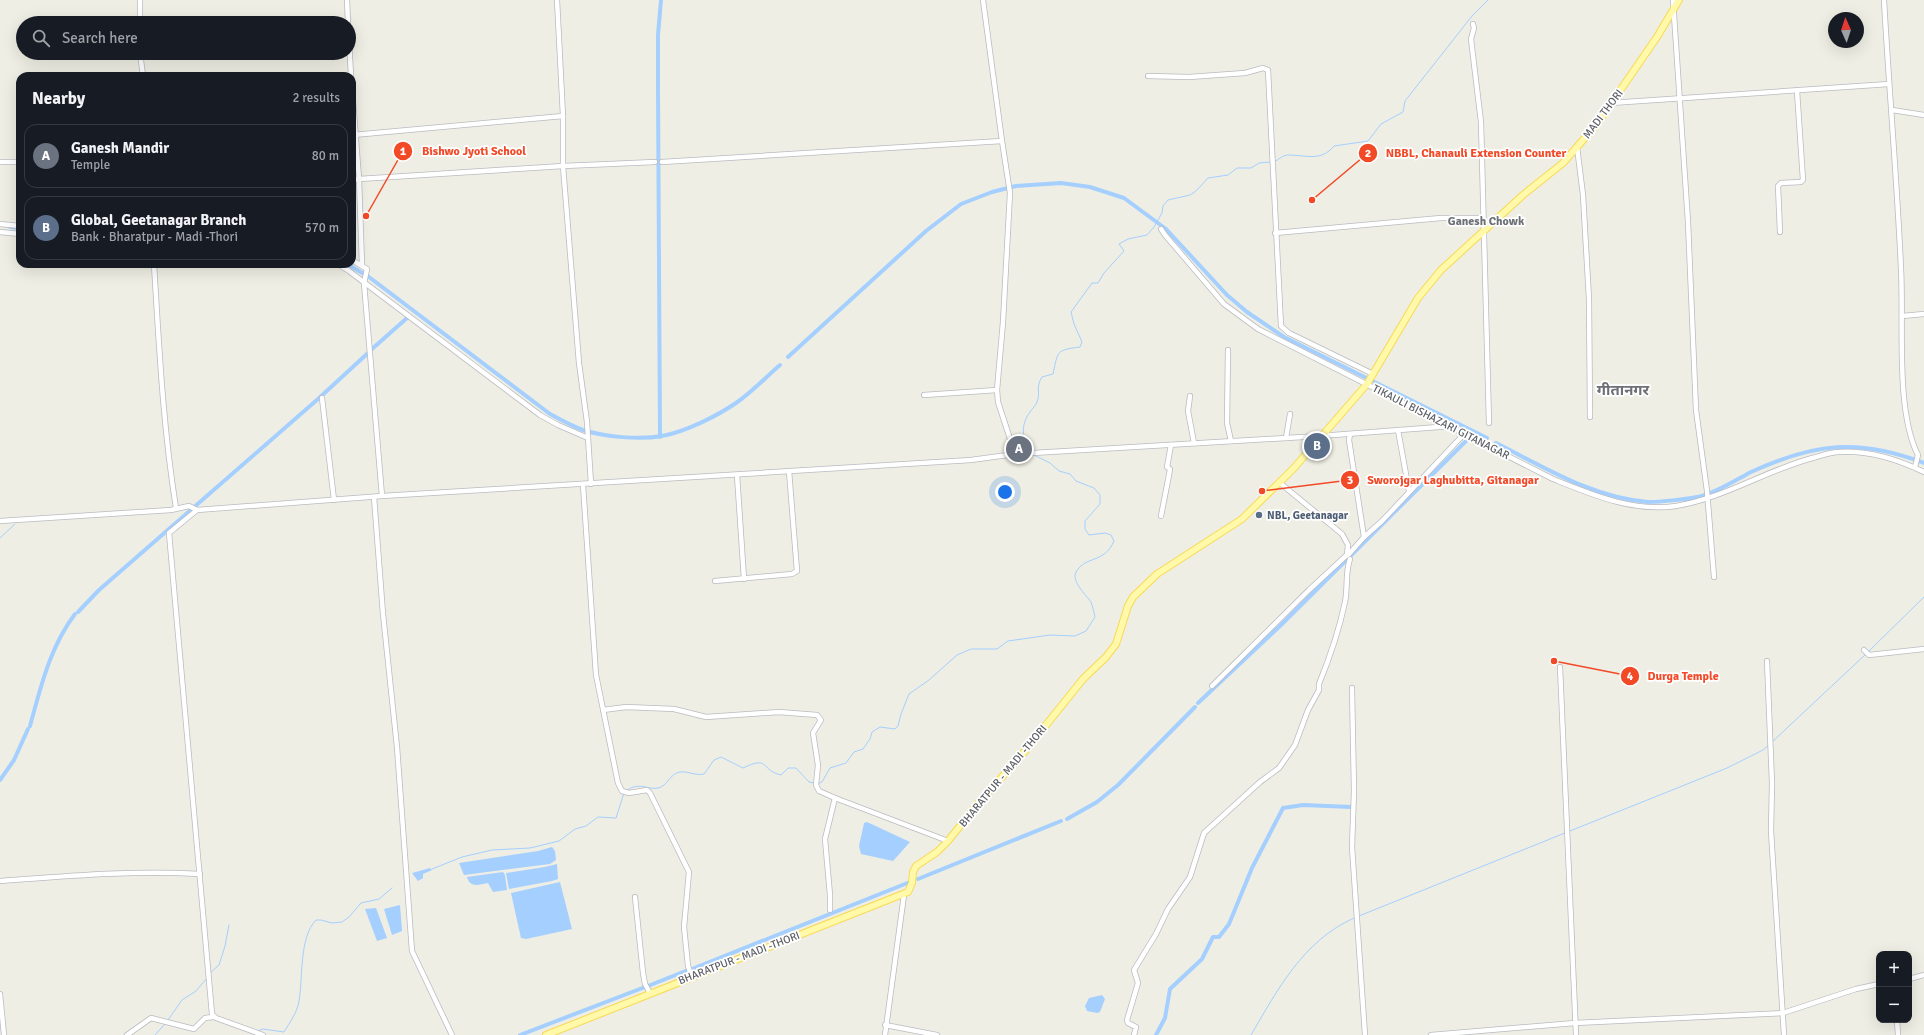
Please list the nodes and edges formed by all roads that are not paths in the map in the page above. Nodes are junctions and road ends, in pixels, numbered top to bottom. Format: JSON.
{"nodes":[{"id":1,"x":140,"y":0,"type":"edge"},
{"id":2,"x":346,"y":0,"type":"edge"},
{"id":3,"x":557,"y":0,"type":"edge"},
{"id":4,"x":983,"y":0,"type":"edge"},
{"id":5,"x":1679,"y":0,"type":"edge"},
{"id":6,"x":1884,"y":0,"type":"edge"},
{"id":7,"x":1674,"y":3,"type":"edge"},
{"id":8,"x":140,"y":16,"type":"edge"},
{"id":9,"x":347,"y":16,"type":"edge"},
{"id":10,"x":1473,"y":24,"type":"dead end"},
{"id":11,"x":141,"y":60,"type":"edge"},
{"id":12,"x":350,"y":60,"type":"edge"},
{"id":13,"x":142,"y":72,"type":"edge"},
{"id":14,"x":351,"y":72,"type":"edge"},
{"id":15,"x":1148,"y":76,"type":"dead end"},
{"id":16,"x":1889,"y":84,"type":"junction"},
{"id":17,"x":1797,"y":91,"type":"junction"},
{"id":18,"x":1681,"y":99,"type":"junction"},
{"id":19,"x":1611,"y":103,"type":"junction"},
{"id":20,"x":1892,"y":110,"type":"junction"},
{"id":21,"x":1924,"y":115,"type":"edge"},
{"id":22,"x":563,"y":116,"type":"junction"},
{"id":23,"x":356,"y":135,"type":"edge"},
{"id":24,"x":1002,"y":141,"type":"junction"},
{"id":25,"x":1577,"y":147,"type":"junction"},
{"id":26,"x":356,"y":153,"type":"edge"},
{"id":27,"x":0,"y":162,"type":"edge"},
{"id":28,"x":16,"y":162,"type":"edge"},
{"id":29,"x":655,"y":162,"type":"dead end"},
{"id":30,"x":662,"y":162,"type":"dead end"},
{"id":31,"x":563,"y":166,"type":"junction"},
{"id":32,"x":356,"y":179,"type":"edge"},
{"id":33,"x":359,"y":179,"type":"junction"},
{"id":34,"x":1483,"y":218,"type":"junction"},
{"id":35,"x":0,"y":224,"type":"edge"},
{"id":36,"x":16,"y":226,"type":"edge"},
{"id":37,"x":1161,"y":229,"type":"dead end"},
{"id":38,"x":1484,"y":230,"type":"junction"},
{"id":39,"x":0,"y":232,"type":"edge"},
{"id":40,"x":1780,"y":232,"type":"dead end"},
{"id":41,"x":1275,"y":233,"type":"junction"},
{"id":42,"x":16,"y":234,"type":"edge"},
{"id":43,"x":356,"y":262,"type":"edge"},
{"id":44,"x":362,"y":265,"type":"junction"},
{"id":45,"x":154,"y":268,"type":"edge"},
{"id":46,"x":345,"y":268,"type":"edge"},
{"id":47,"x":364,"y":280,"type":"junction"},
{"id":48,"x":1924,"y":314,"type":"edge"},
{"id":49,"x":1902,"y":316,"type":"junction"},
{"id":50,"x":1228,"y":350,"type":"dead end"},
{"id":51,"x":1370,"y":380,"type":"junction"},
{"id":52,"x":997,"y":390,"type":"junction"},
{"id":53,"x":924,"y":395,"type":"dead end"},
{"id":54,"x":1190,"y":396,"type":"dead end"},
{"id":55,"x":322,"y":398,"type":"dead end"},
{"id":56,"x":1290,"y":414,"type":"dead end"},
{"id":57,"x":1590,"y":417,"type":"dead end"},
{"id":58,"x":1489,"y":424,"type":"dead end"},
{"id":59,"x":1452,"y":426,"type":"junction"},
{"id":60,"x":1398,"y":430,"type":"junction"},
{"id":61,"x":1465,"y":433,"type":"junction"},
{"id":62,"x":1350,"y":434,"type":"junction"},
{"id":63,"x":588,"y":436,"type":"junction"},
{"id":64,"x":1320,"y":436,"type":"junction"},
{"id":65,"x":1286,"y":438,"type":"junction"},
{"id":66,"x":1231,"y":441,"type":"junction"},
{"id":67,"x":1194,"y":443,"type":"junction"},
{"id":68,"x":1171,"y":445,"type":"junction"},
{"id":69,"x":1015,"y":454,"type":"junction"},
{"id":70,"x":1915,"y":465,"type":"junction"},
{"id":71,"x":789,"y":471,"type":"junction"},
{"id":72,"x":1924,"y":472,"type":"edge"},
{"id":73,"x":737,"y":475,"type":"junction"},
{"id":74,"x":1280,"y":483,"type":"junction"},
{"id":75,"x":591,"y":484,"type":"junction"},
{"id":76,"x":584,"y":485,"type":"junction"},
{"id":77,"x":1409,"y":491,"type":"junction"},
{"id":78,"x":382,"y":496,"type":"junction"},
{"id":79,"x":374,"y":497,"type":"junction"},
{"id":80,"x":1708,"y":499,"type":"junction"},
{"id":81,"x":334,"y":500,"type":"junction"},
{"id":82,"x":176,"y":508,"type":"junction"},
{"id":83,"x":196,"y":509,"type":"junction"},
{"id":84,"x":1161,"y":516,"type":"dead end"},
{"id":85,"x":0,"y":521,"type":"edge"},
{"id":86,"x":1364,"y":537,"type":"junction"},
{"id":87,"x":1350,"y":552,"type":"junction"},
{"id":88,"x":1350,"y":559,"type":"dead end"},
{"id":89,"x":1714,"y":577,"type":"dead end"},
{"id":90,"x":744,"y":579,"type":"junction"},
{"id":91,"x":715,"y":581,"type":"dead end"},
{"id":92,"x":1924,"y":649,"type":"edge"},
{"id":93,"x":1864,"y":650,"type":"dead end"},
{"id":94,"x":1767,"y":660,"type":"dead end"},
{"id":95,"x":1560,"y":667,"type":"dead end"},
{"id":96,"x":1212,"y":686,"type":"dead end"},
{"id":97,"x":1352,"y":688,"type":"dead end"},
{"id":98,"x":603,"y":710,"type":"junction"},
{"id":99,"x":835,"y":798,"type":"junction"},
{"id":100,"x":948,"y":841,"type":"junction"},
{"id":101,"x":200,"y":874,"type":"junction"},
{"id":102,"x":0,"y":881,"type":"edge"},
{"id":103,"x":904,"y":895,"type":"junction"},
{"id":104,"x":636,"y":897,"type":"dead end"},
{"id":105,"x":830,"y":910,"type":"dead end"},
{"id":106,"x":1924,"y":975,"type":"edge"},
{"id":107,"x":692,"y":977,"type":"junction"},
{"id":108,"x":1912,"y":978,"type":"edge"},
{"id":109,"x":1876,"y":985,"type":"edge"},
{"id":110,"x":650,"y":993,"type":"junction"},
{"id":111,"x":0,"y":994,"type":"edge"},
{"id":112,"x":1783,"y":1012,"type":"junction"},
{"id":113,"x":213,"y":1017,"type":"junction"},
{"id":114,"x":1575,"y":1023,"type":"junction"},
{"id":115,"x":1897,"y":1023,"type":"edge"},
{"id":116,"x":885,"y":1024,"type":"junction"},
{"id":117,"x":4,"y":1035,"type":"edge"},
{"id":118,"x":127,"y":1035,"type":"edge"},
{"id":119,"x":263,"y":1035,"type":"edge"},
{"id":120,"x":452,"y":1035,"type":"edge"},
{"id":121,"x":546,"y":1035,"type":"edge"},
{"id":122,"x":885,"y":1035,"type":"edge"},
{"id":123,"x":937,"y":1035,"type":"edge"},
{"id":124,"x":1134,"y":1035,"type":"edge"},
{"id":125,"x":1365,"y":1035,"type":"edge"},
{"id":126,"x":1431,"y":1035,"type":"edge"},
{"id":127,"x":1576,"y":1035,"type":"edge"},
{"id":128,"x":1784,"y":1035,"type":"edge"},
{"id":129,"x":1898,"y":1035,"type":"edge"}],
"edges":[{"from":1,"to":8,"type":"street"},
{"from":2,"to":9,"type":"street"},
{"from":3,"to":22,"type":"street"},
{"from":4,"to":24,"type":"street"},
{"from":5,"to":7,"type":"main road","name":"MADI THORI"},
{"from":6,"to":16,"type":"street"},
{"from":7,"to":18,"type":"street"},
{"from":7,"to":19,"type":"main road","name":"MADI THORI"},
{"from":10,"to":34,"type":"street"},
{"from":11,"to":13,"type":"street"},
{"from":12,"to":14,"type":"street"},
{"from":15,"to":41,"type":"street"},
{"from":16,"to":17,"type":"street"},
{"from":16,"to":20,"type":"street"},
{"from":17,"to":18,"type":"street"},
{"from":17,"to":40,"type":"street"},
{"from":18,"to":19,"type":"street"},
{"from":18,"to":80,"type":"street"},
{"from":19,"to":25,"type":"main road","name":"MADI THORI"},
{"from":20,"to":21,"type":"street"},
{"from":20,"to":49,"type":"street"},
{"from":22,"to":23,"type":"street"},
{"from":22,"to":31,"type":"street"},
{"from":24,"to":30,"type":"street"},
{"from":24,"to":52,"type":"street"},
{"from":25,"to":38,"type":"main road","name":"MADI THORI"},
{"from":25,"to":57,"type":"street"},
{"from":26,"to":33,"type":"street"},
{"from":27,"to":28,"type":"street"},
{"from":29,"to":31,"type":"street"},
{"from":31,"to":33,"type":"street"},
{"from":31,"to":63,"type":"street"},
{"from":32,"to":33,"type":"street"},
{"from":33,"to":44,"type":"street"},
{"from":34,"to":38,"type":"street"},
{"from":34,"to":41,"type":"street"},
{"from":35,"to":36,"type":"street"},
{"from":37,"to":51,"type":"street","name":"TIKAULI BISHAZARI GITANAGAR"},
{"from":38,"to":51,"type":"main road","name":"MADI THORI"},
{"from":38,"to":58,"type":"street"},
{"from":39,"to":42,"type":"street"},
{"from":41,"to":51,"type":"street"},
{"from":43,"to":44,"type":"street"},
{"from":44,"to":47,"type":"street"},
{"from":45,"to":82,"type":"street"},
{"from":46,"to":47,"type":"street"},
{"from":47,"to":63,"type":"street"},
{"from":47,"to":78,"type":"street"},
{"from":48,"to":49,"type":"street"},
{"from":49,"to":70,"type":"street"},
{"from":50,"to":66,"type":"street"},
{"from":51,"to":59,"type":"street","name":"TIKAULI BISHAZARI GITANAGAR"},
{"from":51,"to":64,"type":"main road","name":"BHARATPUR - MADI -THORI"},
{"from":52,"to":53,"type":"street"},
{"from":52,"to":69,"type":"street"},
{"from":54,"to":67,"type":"street"},
{"from":55,"to":81,"type":"street"},
{"from":56,"to":65,"type":"street"},
{"from":59,"to":60,"type":"street"},
{"from":59,"to":61,"type":"street","name":"TIKAULI BISHAZARI GITANAGAR"},
{"from":60,"to":62,"type":"street"},
{"from":60,"to":77,"type":"street"},
{"from":61,"to":77,"type":"street"},
{"from":61,"to":80,"type":"street","name":"TIKAULI BISHAZARI GITANAGAR"},
{"from":62,"to":64,"type":"street"},
{"from":62,"to":86,"type":"street"},
{"from":63,"to":75,"type":"street"},
{"from":64,"to":65,"type":"street"},
{"from":64,"to":74,"type":"main road","name":"BHARATPUR - MADI -THORI"},
{"from":65,"to":66,"type":"street"},
{"from":66,"to":67,"type":"street"},
{"from":67,"to":68,"type":"street"},
{"from":68,"to":69,"type":"street"},
{"from":68,"to":84,"type":"street"},
{"from":69,"to":71,"type":"street"},
{"from":70,"to":72,"type":"street","name":"TIKAULI BISHAZARI GITANAGAR"},
{"from":70,"to":80,"type":"street","name":"TIKAULI BISHAZARI GITANAGAR"},
{"from":71,"to":73,"type":"street"},
{"from":71,"to":90,"type":"street"},
{"from":73,"to":75,"type":"street"},
{"from":73,"to":90,"type":"street"},
{"from":74,"to":87,"type":"street"},
{"from":74,"to":100,"type":"main road","name":"BHARATPUR - MADI -THORI"},
{"from":75,"to":76,"type":"street"},
{"from":76,"to":78,"type":"street"},
{"from":76,"to":98,"type":"street"},
{"from":77,"to":86,"type":"street"},
{"from":78,"to":79,"type":"street"},
{"from":79,"to":81,"type":"street"},
{"from":79,"to":120,"type":"street"},
{"from":80,"to":89,"type":"street"},
{"from":81,"to":83,"type":"street"},
{"from":82,"to":83,"type":"street"},
{"from":82,"to":85,"type":"street"},
{"from":83,"to":101,"type":"street"},
{"from":86,"to":87,"type":"street"},
{"from":87,"to":96,"type":"street"},
{"from":88,"to":124,"type":"street"},
{"from":90,"to":91,"type":"street"},
{"from":92,"to":93,"type":"street"},
{"from":94,"to":112,"type":"street"},
{"from":95,"to":114,"type":"street"},
{"from":97,"to":125,"type":"street"},
{"from":98,"to":99,"type":"street"},
{"from":98,"to":107,"type":"street"},
{"from":99,"to":100,"type":"street"},
{"from":99,"to":105,"type":"street"},
{"from":100,"to":103,"type":"main road","name":"BHARATPUR - MADI -THORI"},
{"from":101,"to":102,"type":"street"},
{"from":101,"to":113,"type":"street"},
{"from":103,"to":107,"type":"main road","name":"BHARATPUR - MADI -THORI"},
{"from":103,"to":116,"type":"street"},
{"from":104,"to":110,"type":"street"},
{"from":106,"to":108,"type":"street"},
{"from":107,"to":110,"type":"main road","name":"BHARATPUR - MADI -THORI"},
{"from":109,"to":112,"type":"street"},
{"from":110,"to":121,"type":"main road","name":"BHARATPUR - MADI -THORI"},
{"from":111,"to":117,"type":"street"},
{"from":112,"to":114,"type":"street"},
{"from":112,"to":128,"type":"street"},
{"from":113,"to":118,"type":"street"},
{"from":113,"to":119,"type":"street"},
{"from":114,"to":126,"type":"street"},
{"from":114,"to":127,"type":"street"},
{"from":115,"to":129,"type":"street"},
{"from":116,"to":122,"type":"street"},
{"from":116,"to":123,"type":"street"}]}
